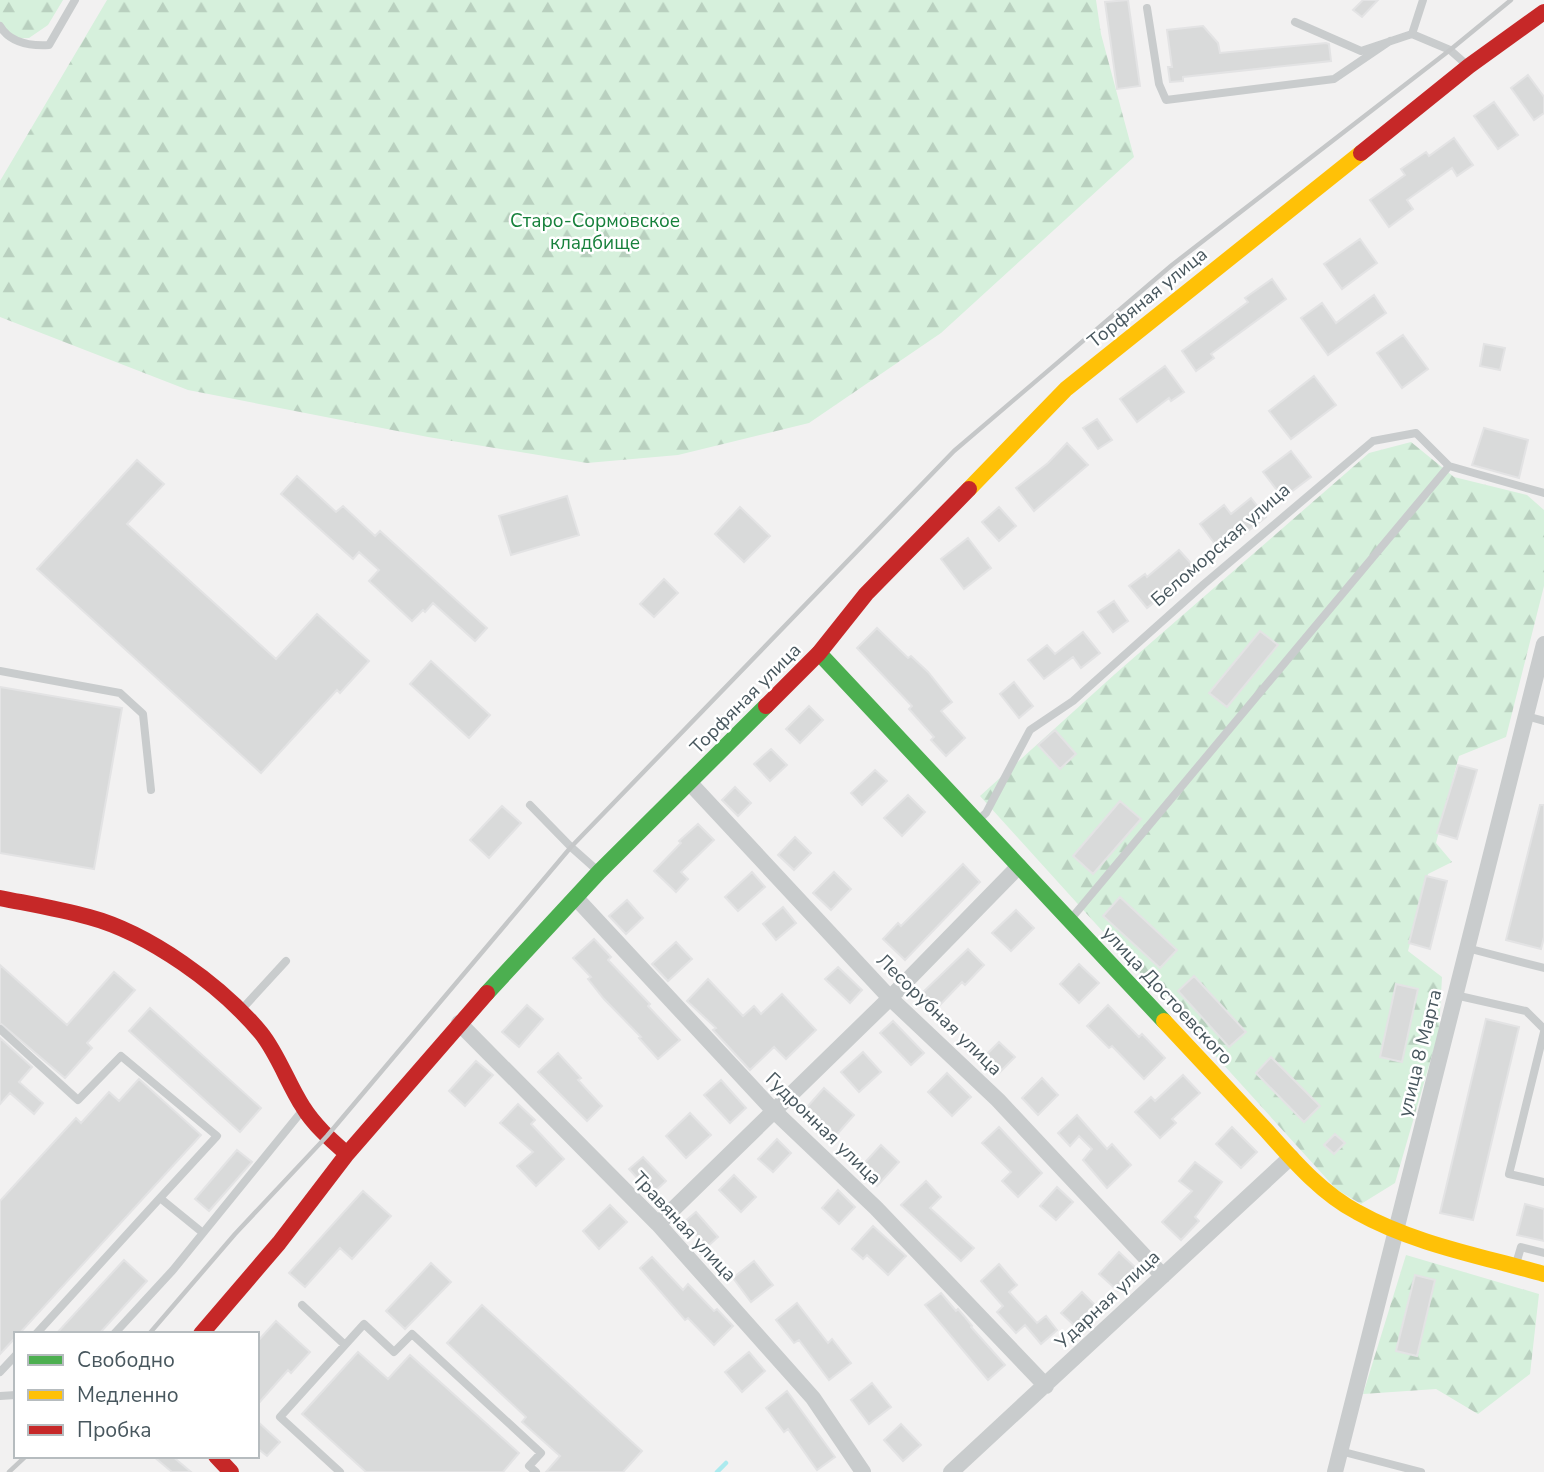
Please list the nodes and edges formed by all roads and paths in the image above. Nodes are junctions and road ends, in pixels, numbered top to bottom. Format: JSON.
{"nodes":[{"id":1,"x":75,"y":0,"type":"edge"},
{"id":2,"x":1423,"y":0,"type":"edge"},
{"id":3,"x":1147,"y":8,"type":"dead end"},
{"id":4,"x":1544,"y":12,"type":"edge"},
{"id":5,"x":1295,"y":22,"type":"dead end"},
{"id":6,"x":0,"y":26,"type":"edge"},
{"id":7,"x":1412,"y":34,"type":"junction"},
{"id":8,"x":1390,"y":41,"type":"junction"},
{"id":9,"x":1469,"y":66,"type":"junction"},
{"id":10,"x":1449,"y":466,"type":"junction"},
{"id":11,"x":1544,"y":493,"type":"edge"},
{"id":12,"x":1544,"y":643,"type":"edge"},
{"id":13,"x":820,"y":653,"type":"junction"},
{"id":14,"x":0,"y":671,"type":"edge"},
{"id":15,"x":1526,"y":716,"type":"junction"},
{"id":16,"x":1544,"y":721,"type":"edge"},
{"id":17,"x":689,"y":782,"type":"junction"},
{"id":18,"x":151,"y":790,"type":"dead end"},
{"id":19,"x":530,"y":805,"type":"dead end"},
{"id":20,"x":977,"y":821,"type":"junction"},
{"id":21,"x":1019,"y":866,"type":"junction"},
{"id":22,"x":599,"y":872,"type":"junction"},
{"id":23,"x":0,"y":898,"type":"edge"},
{"id":24,"x":576,"y":898,"type":"junction"},
{"id":25,"x":1069,"y":920,"type":"junction"},
{"id":26,"x":1467,"y":948,"type":"junction"},
{"id":27,"x":286,"y":961,"type":"dead end"},
{"id":28,"x":1544,"y":968,"type":"edge"},
{"id":29,"x":1455,"y":995,"type":"junction"},
{"id":30,"x":890,"y":998,"type":"junction"},
{"id":31,"x":240,"y":1011,"type":"junction"},
{"id":32,"x":459,"y":1023,"type":"junction"},
{"id":33,"x":0,"y":1029,"type":"edge"},
{"id":34,"x":1544,"y":1031,"type":"edge"},
{"id":35,"x":304,"y":1109,"type":"junction"},
{"id":36,"x":773,"y":1110,"type":"junction"},
{"id":37,"x":347,"y":1154,"type":"junction"},
{"id":38,"x":1290,"y":1157,"type":"junction"},
{"id":39,"x":1544,"y":1182,"type":"edge"},
{"id":40,"x":160,"y":1198,"type":"junction"},
{"id":41,"x":658,"y":1224,"type":"junction"},
{"id":42,"x":1395,"y":1231,"type":"junction"},
{"id":43,"x":203,"y":1233,"type":"junction"},
{"id":44,"x":1544,"y":1253,"type":"edge"},
{"id":45,"x":1516,"y":1266,"type":"junction"},
{"id":46,"x":1544,"y":1274,"type":"edge"},
{"id":47,"x":1163,"y":1276,"type":"junction"},
{"id":48,"x":302,"y":1306,"type":"dead end"},
{"id":49,"x":38,"y":1332,"type":"edge"},
{"id":50,"x":116,"y":1332,"type":"edge"},
{"id":51,"x":203,"y":1332,"type":"edge"},
{"id":52,"x":345,"y":1345,"type":"junction"},
{"id":53,"x":14,"y":1357,"type":"edge"},
{"id":54,"x":0,"y":1373,"type":"edge"},
{"id":55,"x":1046,"y":1385,"type":"junction"},
{"id":56,"x":1340,"y":1451,"type":"junction"},
{"id":57,"x":218,"y":1458,"type":"edge"},
{"id":58,"x":861,"y":1471,"type":"edge"},
{"id":59,"x":231,"y":1472,"type":"edge"},
{"id":60,"x":340,"y":1472,"type":"edge"},
{"id":61,"x":536,"y":1472,"type":"edge"},
{"id":62,"x":951,"y":1472,"type":"edge"},
{"id":63,"x":1335,"y":1472,"type":"edge"},
{"id":64,"x":1421,"y":1472,"type":"edge"}],
"edges":[{"from":1,"to":6,"type":"lane"},
{"from":2,"to":7,"type":"lane"},
{"from":3,"to":8,"type":"lane"},
{"from":4,"to":9,"type":"street","name":"Торфяная улица"},
{"from":5,"to":8,"type":"lane"},
{"from":7,"to":8,"type":"lane"},
{"from":7,"to":9,"type":"lane"},
{"from":9,"to":13,"type":"street","name":"Торфяная улица"},
{"from":10,"to":11,"type":"lane","name":"Беломорская улица"},
{"from":10,"to":20,"type":"lane","name":"Беломорская улица"},
{"from":10,"to":25,"type":"lane"},
{"from":12,"to":15,"type":"street","name":"улица 8 Марта"},
{"from":13,"to":17,"type":"street","name":"Торфяная улица"},
{"from":13,"to":20,"type":"street","name":"улица Достоевского"},
{"from":14,"to":18,"type":"lane"},
{"from":15,"to":16,"type":"lane"},
{"from":15,"to":26,"type":"street","name":"улица 8 Марта"},
{"from":17,"to":22,"type":"street","name":"Торфяная улица"},
{"from":17,"to":30,"type":"street","name":"Лесорубная улица"},
{"from":19,"to":22,"type":"lane"},
{"from":20,"to":21,"type":"street","name":"улица Достоевского"},
{"from":21,"to":25,"type":"street","name":"улица Достоевского"},
{"from":21,"to":30,"type":"street"},
{"from":22,"to":24,"type":"street","name":"Торфяная улица"},
{"from":23,"to":31,"type":"street"},
{"from":24,"to":32,"type":"street","name":"Торфяная улица"},
{"from":24,"to":36,"type":"street","name":"Гудронная улица"},
{"from":25,"to":38,"type":"street","name":"улица Достоевского"},
{"from":26,"to":28,"type":"lane"},
{"from":26,"to":29,"type":"street","name":"улица 8 Марта"},
{"from":27,"to":31,"type":"lane"},
{"from":29,"to":34,"type":"lane"},
{"from":29,"to":42,"type":"street","name":"улица 8 Марта"},
{"from":30,"to":36,"type":"street"},
{"from":30,"to":47,"type":"street","name":"Лесорубная улица"},
{"from":31,"to":35,"type":"street"},
{"from":32,"to":37,"type":"street","name":"Торфяная улица"},
{"from":32,"to":41,"type":"street","name":"Травяная улица"},
{"from":33,"to":40,"type":"lane"},
{"from":34,"to":39,"type":"lane"},
{"from":35,"to":37,"type":"street"},
{"from":35,"to":43,"type":"lane"},
{"from":36,"to":41,"type":"street"},
{"from":36,"to":55,"type":"street","name":"Гудронная улица"},
{"from":37,"to":51,"type":"street","name":"Торфяная улица"},
{"from":38,"to":42,"type":"street","name":"улица Достоевского"},
{"from":38,"to":47,"type":"street","name":"Ударная улица"},
{"from":40,"to":43,"type":"lane"},
{"from":40,"to":49,"type":"lane"},
{"from":41,"to":58,"type":"street","name":"Травяная улица"},
{"from":42,"to":45,"type":"street","name":"улица Достоевского"},
{"from":42,"to":56,"type":"street","name":"улица 8 Марта"},
{"from":43,"to":50,"type":"lane"},
{"from":44,"to":45,"type":"lane"},
{"from":45,"to":46,"type":"street","name":"улица Достоевского"},
{"from":47,"to":55,"type":"street","name":"Ударная улица"},
{"from":48,"to":52,"type":"lane"},
{"from":52,"to":60,"type":"lane"},
{"from":52,"to":61,"type":"lane"},
{"from":53,"to":54,"type":"lane"},
{"from":55,"to":62,"type":"street","name":"Ударная улица"},
{"from":56,"to":63,"type":"street","name":"улица 8 Марта"},
{"from":56,"to":64,"type":"lane"},
{"from":57,"to":59,"type":"street"}]}
